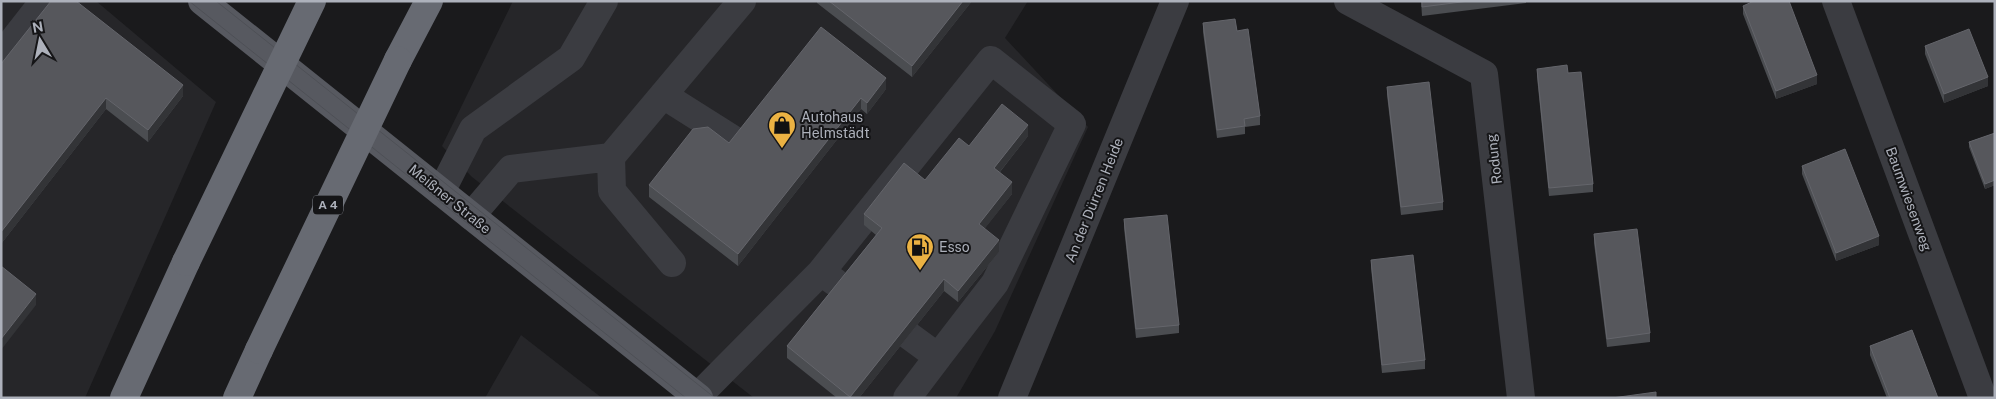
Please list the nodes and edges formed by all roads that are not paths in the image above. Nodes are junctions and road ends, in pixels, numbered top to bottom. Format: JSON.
{"nodes":[{"id":1,"x":44,"y":1,"type":"edge"},
{"id":2,"x":202,"y":1,"type":"edge"},
{"id":3,"x":312,"y":1,"type":"edge"},
{"id":4,"x":429,"y":1,"type":"edge"},
{"id":5,"x":604,"y":1,"type":"edge"},
{"id":6,"x":742,"y":1,"type":"edge"},
{"id":7,"x":1176,"y":1,"type":"edge"},
{"id":8,"x":1348,"y":1,"type":"edge"},
{"id":9,"x":1836,"y":1,"type":"edge"},
{"id":10,"x":1,"y":56,"type":"edge"},
{"id":11,"x":663,"y":95,"type":"junction"},
{"id":12,"x":739,"y":143,"type":"edge"},
{"id":13,"x":611,"y":157,"type":"junction"},
{"id":14,"x":441,"y":192,"type":"junction"},
{"id":15,"x":471,"y":216,"type":"junction"},
{"id":16,"x":672,"y":263,"type":"dead end"},
{"id":17,"x":821,"y":272,"type":"junction"},
{"id":18,"x":938,"y":357,"type":"junction"},
{"id":19,"x":698,"y":397,"type":"edge"},
{"id":20,"x":124,"y":398,"type":"edge"},
{"id":21,"x":237,"y":398,"type":"edge"},
{"id":22,"x":906,"y":398,"type":"edge"},
{"id":23,"x":1012,"y":398,"type":"edge"},
{"id":24,"x":1521,"y":398,"type":"edge"},
{"id":25,"x":1983,"y":398,"type":"edge"}],
"edges":[{"from":1,"to":10,"type":"street"},
{"from":2,"to":14,"type":"main road","name":"Meißner Straße"},
{"from":3,"to":20,"type":"highway","bridge":true},
{"from":4,"to":21,"type":"highway","number":"A 4","bridge":true},
{"from":5,"to":14,"type":"street"},
{"from":6,"to":11,"type":"street"},
{"from":7,"to":23,"type":"street","name":"An der Dürren Heide"},
{"from":8,"to":24,"type":"street","name":"Rodung"},
{"from":9,"to":25,"type":"street","name":"Baumwiesenweg"},
{"from":11,"to":12,"type":"street"},
{"from":11,"to":13,"type":"street"},
{"from":13,"to":15,"type":"street"},
{"from":13,"to":16,"type":"street"},
{"from":14,"to":15,"type":"main road","name":"Meißner Straße"},
{"from":15,"to":19,"type":"main road","name":"Meißner Straße"},
{"from":17,"to":18,"type":"street"},
{"from":17,"to":18,"type":"street"},
{"from":17,"to":19,"type":"street"},
{"from":18,"to":22,"type":"street"}]}
